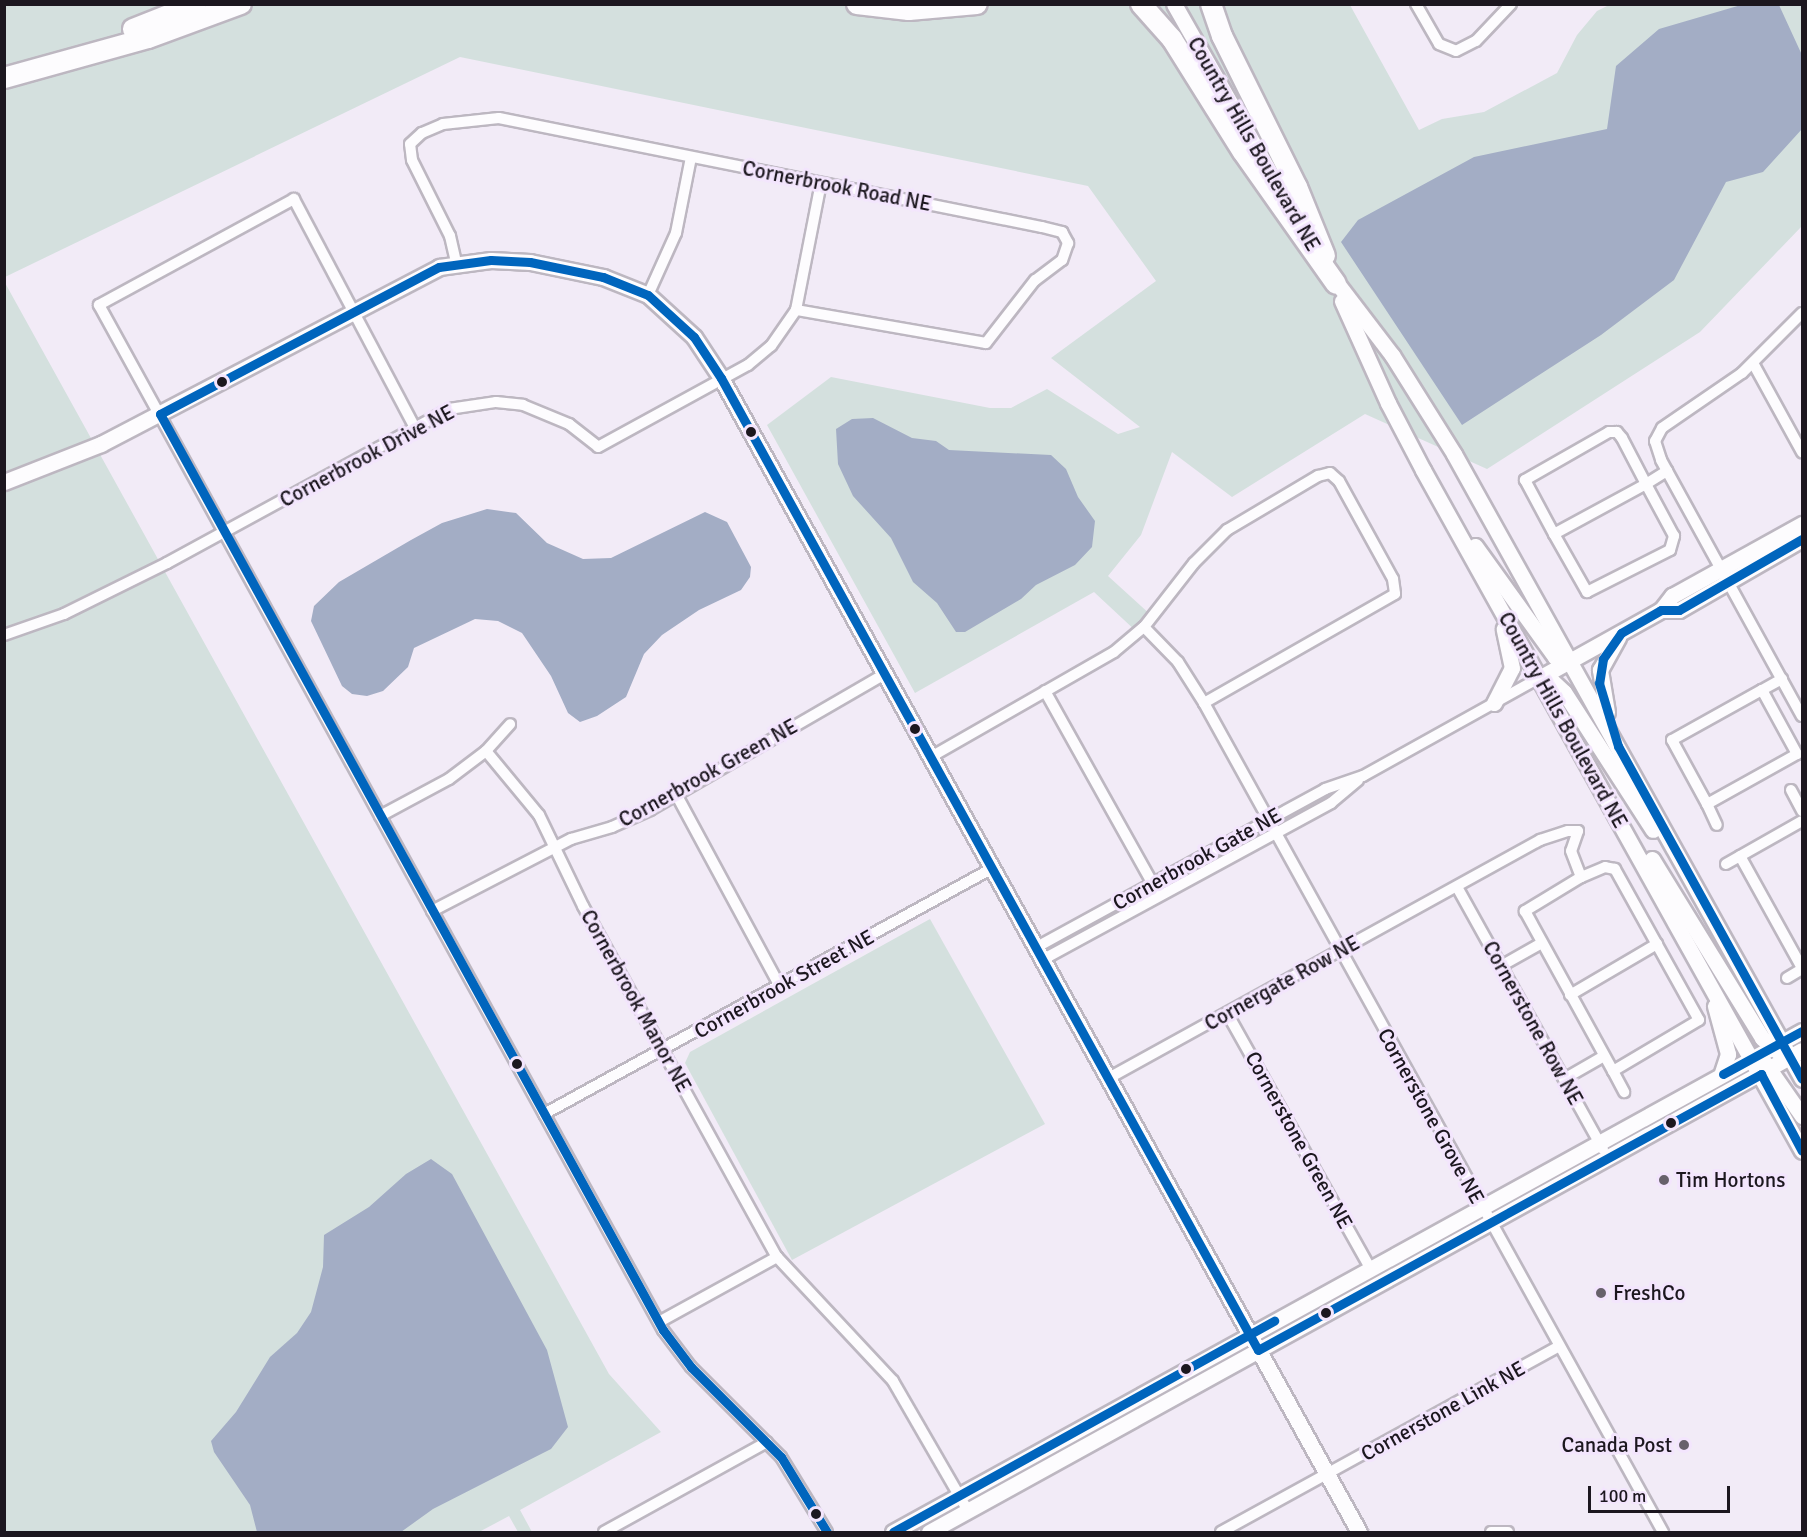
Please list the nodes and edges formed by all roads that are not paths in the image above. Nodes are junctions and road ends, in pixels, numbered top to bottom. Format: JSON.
{"nodes":[{"id":1,"x":196,"y":4,"type":"edge"},
{"id":2,"x":241,"y":4,"type":"edge"},
{"id":3,"x":857,"y":4,"type":"edge"},
{"id":4,"x":977,"y":4,"type":"edge"},
{"id":5,"x":1141,"y":4,"type":"edge"},
{"id":6,"x":1174,"y":4,"type":"edge"},
{"id":7,"x":1211,"y":4,"type":"edge"},
{"id":8,"x":1416,"y":4,"type":"edge"},
{"id":9,"x":1511,"y":4,"type":"edge"},
{"id":10,"x":4,"y":71,"type":"edge"},
{"id":11,"x":4,"y":78,"type":"edge"},
{"id":12,"x":691,"y":157,"type":"junction"},
{"id":13,"x":821,"y":183,"type":"junction"},
{"id":14,"x":456,"y":262,"type":"junction"},
{"id":15,"x":1336,"y":284,"type":"junction"},
{"id":16,"x":648,"y":295,"type":"junction"},
{"id":17,"x":353,"y":310,"type":"junction"},
{"id":18,"x":796,"y":310,"type":"junction"},
{"id":19,"x":1803,"y":313,"type":"edge"},
{"id":20,"x":1753,"y":363,"type":"junction"},
{"id":21,"x":721,"y":378,"type":"junction"},
{"id":22,"x":160,"y":414,"type":"junction"},
{"id":23,"x":414,"y":426,"type":"junction"},
{"id":24,"x":1803,"y":453,"type":"edge"},
{"id":25,"x":1667,"y":471,"type":"junction"},
{"id":26,"x":4,"y":482,"type":"edge"},
{"id":27,"x":1646,"y":483,"type":"junction"},
{"id":28,"x":1443,"y":506,"type":"junction"},
{"id":29,"x":1803,"y":524,"type":"edge"},
{"id":30,"x":224,"y":533,"type":"junction"},
{"id":31,"x":1554,"y":534,"type":"junction"},
{"id":32,"x":1803,"y":539,"type":"edge"},
{"id":33,"x":1725,"y":575,"type":"junction"},
{"id":34,"x":1484,"y":579,"type":"junction"},
{"id":35,"x":1144,"y":627,"type":"junction"},
{"id":36,"x":1621,"y":633,"type":"junction"},
{"id":37,"x":4,"y":635,"type":"edge"},
{"id":38,"x":1571,"y":660,"type":"junction"},
{"id":39,"x":883,"y":675,"type":"junction"},
{"id":40,"x":1539,"y":678,"type":"junction"},
{"id":41,"x":1782,"y":680,"type":"junction"},
{"id":42,"x":1762,"y":690,"type":"junction"},
{"id":43,"x":1046,"y":691,"type":"junction"},
{"id":44,"x":1204,"y":703,"type":"junction"},
{"id":45,"x":1494,"y":703,"type":"junction"},
{"id":46,"x":1803,"y":716,"type":"edge"},
{"id":47,"x":510,"y":724,"type":"dead end"},
{"id":48,"x":1618,"y":746,"type":"junction"},
{"id":49,"x":486,"y":751,"type":"junction"},
{"id":50,"x":929,"y":758,"type":"junction"},
{"id":51,"x":1363,"y":776,"type":"junction"},
{"id":52,"x":1597,"y":780,"type":"junction"},
{"id":53,"x":1791,"y":790,"type":"dead end"},
{"id":54,"x":676,"y":794,"type":"junction"},
{"id":55,"x":1707,"y":804,"type":"junction"},
{"id":56,"x":1803,"y":810,"type":"edge"},
{"id":57,"x":380,"y":816,"type":"junction"},
{"id":58,"x":1803,"y":821,"type":"edge"},
{"id":59,"x":1718,"y":825,"type":"dead end"},
{"id":60,"x":1271,"y":826,"type":"junction"},
{"id":61,"x":555,"y":847,"type":"junction"},
{"id":62,"x":1740,"y":856,"type":"junction"},
{"id":63,"x":1726,"y":864,"type":"dead end"},
{"id":64,"x":991,"y":869,"type":"junction"},
{"id":65,"x":1581,"y":877,"type":"junction"},
{"id":66,"x":1152,"y":884,"type":"junction"},
{"id":67,"x":1457,"y":887,"type":"junction"},
{"id":68,"x":1159,"y":896,"type":"junction"},
{"id":69,"x":432,"y":911,"type":"junction"},
{"id":70,"x":1711,"y":918,"type":"junction"},
{"id":71,"x":1540,"y":944,"type":"junction"},
{"id":72,"x":1657,"y":944,"type":"junction"},
{"id":73,"x":1340,"y":951,"type":"junction"},
{"id":74,"x":1038,"y":954,"type":"junction"},
{"id":75,"x":1501,"y":966,"type":"junction"},
{"id":76,"x":1703,"y":969,"type":"junction"},
{"id":77,"x":1803,"y":969,"type":"edge"},
{"id":78,"x":1786,"y":978,"type":"dead end"},
{"id":79,"x":780,"y":986,"type":"junction"},
{"id":80,"x":1570,"y":995,"type":"junction"},
{"id":81,"x":1227,"y":1013,"type":"junction"},
{"id":82,"x":1803,"y":1031,"type":"edge"},
{"id":83,"x":1776,"y":1045,"type":"junction"},
{"id":84,"x":663,"y":1050,"type":"junction"},
{"id":85,"x":1797,"y":1054,"type":"edge"},
{"id":86,"x":1604,"y":1056,"type":"junction"},
{"id":87,"x":1752,"y":1058,"type":"junction"},
{"id":88,"x":1613,"y":1071,"type":"junction"},
{"id":89,"x":1766,"y":1072,"type":"junction"},
{"id":90,"x":1721,"y":1075,"type":"junction"},
{"id":91,"x":1107,"y":1079,"type":"junction"},
{"id":92,"x":1564,"y":1079,"type":"junction"},
{"id":93,"x":1803,"y":1079,"type":"edge"},
{"id":94,"x":1624,"y":1092,"type":"dead end"},
{"id":95,"x":544,"y":1114,"type":"junction"},
{"id":96,"x":1803,"y":1116,"type":"edge"},
{"id":97,"x":1599,"y":1143,"type":"junction"},
{"id":98,"x":1803,"y":1151,"type":"edge"},
{"id":99,"x":1609,"y":1159,"type":"junction"},
{"id":100,"x":1481,"y":1206,"type":"junction"},
{"id":101,"x":1490,"y":1222,"type":"junction"},
{"id":102,"x":777,"y":1257,"type":"junction"},
{"id":103,"x":1370,"y":1268,"type":"junction"},
{"id":104,"x":658,"y":1322,"type":"junction"},
{"id":105,"x":1249,"y":1334,"type":"junction"},
{"id":106,"x":1559,"y":1346,"type":"junction"},
{"id":107,"x":1258,"y":1350,"type":"junction"},
{"id":108,"x":767,"y":1442,"type":"junction"},
{"id":109,"x":1327,"y":1475,"type":"junction"},
{"id":110,"x":959,"y":1496,"type":"junction"},
{"id":111,"x":968,"y":1511,"type":"junction"},
{"id":112,"x":604,"y":1533,"type":"edge"},
{"id":113,"x":827,"y":1533,"type":"edge"},
{"id":114,"x":893,"y":1533,"type":"edge"},
{"id":115,"x":929,"y":1533,"type":"edge"},
{"id":116,"x":1221,"y":1533,"type":"edge"},
{"id":117,"x":1359,"y":1533,"type":"edge"},
{"id":118,"x":1491,"y":1533,"type":"edge"},
{"id":119,"x":1508,"y":1533,"type":"edge"},
{"id":120,"x":1662,"y":1533,"type":"edge"}],
"edges":[{"from":1,"to":10,"type":"highway"},
{"from":2,"to":11,"type":"highway"},
{"from":3,"to":4,"type":"highway"},
{"from":5,"to":15,"type":"highway"},
{"from":6,"to":15,"type":"street","name":"Country Hills Boulevard NE"},
{"from":7,"to":15,"type":"highway"},
{"from":8,"to":9,"type":"street"},
{"from":12,"to":13,"type":"street","name":"Cornerbrook Road NE"},
{"from":12,"to":14,"type":"street","name":"Cornerbrook Road NE"},
{"from":12,"to":16,"type":"street"},
{"from":13,"to":18,"type":"street","name":"Cornerbrook Drive NE"},
{"from":13,"to":18,"type":"street","name":"Cornerbrook Road NE"},
{"from":14,"to":16,"type":"street"},
{"from":14,"to":17,"type":"street"},
{"from":15,"to":28,"type":"street","name":"Country Hills Boulevard NE"},
{"from":15,"to":38,"type":"street","name":"Country Hills Boulevard NE"},
{"from":16,"to":21,"type":"street"},
{"from":17,"to":22,"type":"street"},
{"from":17,"to":22,"type":"street"},
{"from":17,"to":23,"type":"street"},
{"from":18,"to":21,"type":"street","name":"Cornerbrook Drive NE"},
{"from":19,"to":20,"type":"street"},
{"from":20,"to":24,"type":"street"},
{"from":20,"to":25,"type":"street"},
{"from":21,"to":23,"type":"street","name":"Cornerbrook Drive NE"},
{"from":21,"to":39,"type":"street"},
{"from":22,"to":26,"type":"street"},
{"from":22,"to":30,"type":"street"},
{"from":23,"to":30,"type":"street","name":"Cornerbrook Drive NE"},
{"from":25,"to":27,"type":"street"},
{"from":25,"to":33,"type":"street"},
{"from":27,"to":31,"type":"street"},
{"from":27,"to":31,"type":"street"},
{"from":27,"to":31,"type":"street"},
{"from":28,"to":34,"type":"street","name":"Country Hills Boulevard NE"},
{"from":28,"to":38,"type":"street"},
{"from":29,"to":33,"type":"street"},
{"from":30,"to":37,"type":"street","name":"Cornerbrook Drive NE"},
{"from":30,"to":57,"type":"street"},
{"from":32,"to":33,"type":"street"},
{"from":33,"to":36,"type":"street"},
{"from":33,"to":41,"type":"street"},
{"from":34,"to":40,"type":"street","name":"Country Hills Boulevard NE"},
{"from":34,"to":45,"type":"street"},
{"from":35,"to":43,"type":"street"},
{"from":35,"to":44,"type":"street","name":"Cornerstone Grove NE"},
{"from":35,"to":44,"type":"street"},
{"from":36,"to":38,"type":"street"},
{"from":36,"to":48,"type":"street"},
{"from":38,"to":40,"type":"street"},
{"from":38,"to":48,"type":"street","name":"Country Hills Boulevard NE"},
{"from":39,"to":50,"type":"street"},
{"from":39,"to":54,"type":"street","name":"Cornerbrook Green NE"},
{"from":40,"to":45,"type":"street","name":"Cornerbrook Gate NE"},
{"from":40,"to":52,"type":"street","name":"Country Hills Boulevard NE"},
{"from":40,"to":70,"type":"street"},
{"from":41,"to":42,"type":"street"},
{"from":41,"to":46,"type":"street"},
{"from":42,"to":55,"type":"street"},
{"from":42,"to":55,"type":"street"},
{"from":43,"to":50,"type":"street"},
{"from":43,"to":66,"type":"street"},
{"from":44,"to":60,"type":"street","name":"Cornerstone Grove NE"},
{"from":45,"to":51,"type":"street","name":"Cornerbrook Gate NE"},
{"from":47,"to":49,"type":"street"},
{"from":48,"to":70,"type":"street","name":"Country Hills Boulevard NE"},
{"from":49,"to":57,"type":"street"},
{"from":49,"to":61,"type":"street","name":"Cornerbrook Manor NE"},
{"from":50,"to":64,"type":"street"},
{"from":51,"to":60,"type":"street","name":"Cornerbrook Gate NE"},
{"from":51,"to":60,"type":"street","name":"Cornerbrook Gate NE"},
{"from":52,"to":76,"type":"street","name":"Country Hills Boulevard NE"},
{"from":52,"to":83,"type":"street"},
{"from":53,"to":56,"type":"street"},
{"from":54,"to":61,"type":"street","name":"Cornerbrook Green NE"},
{"from":54,"to":79,"type":"street"},
{"from":55,"to":59,"type":"street"},
{"from":57,"to":69,"type":"street"},
{"from":58,"to":62,"type":"street"},
{"from":60,"to":66,"type":"street","name":"Cornerbrook Gate NE"},
{"from":60,"to":68,"type":"street","name":"Cornerbrook Gate NE"},
{"from":60,"to":73,"type":"street","name":"Cornerstone Grove NE"},
{"from":61,"to":69,"type":"street","name":"Cornerbrook Green NE"},
{"from":61,"to":84,"type":"street","name":"Cornerbrook Manor NE"},
{"from":62,"to":63,"type":"street"},
{"from":62,"to":77,"type":"street"},
{"from":64,"to":74,"type":"street"},
{"from":64,"to":79,"type":"street","name":"Cornerbrook Street NE"},
{"from":65,"to":67,"type":"street","name":"Cornergate Row NE"},
{"from":65,"to":71,"type":"street"},
{"from":65,"to":72,"type":"street"},
{"from":66,"to":68,"type":"street"},
{"from":66,"to":74,"type":"street","name":"Cornerbrook Gate NE"},
{"from":67,"to":73,"type":"street","name":"Cornergate Row NE"},
{"from":67,"to":75,"type":"street","name":"Cornerstone Row NE"},
{"from":68,"to":74,"type":"street","name":"Cornerbrook Gate NE"},
{"from":69,"to":95,"type":"street"},
{"from":70,"to":83,"type":"street","name":"Country Hills Boulevard NE"},
{"from":71,"to":75,"type":"street"},
{"from":71,"to":80,"type":"street"},
{"from":72,"to":80,"type":"street"},
{"from":72,"to":88,"type":"street"},
{"from":73,"to":81,"type":"street","name":"Cornergate Row NE"},
{"from":73,"to":100,"type":"street","name":"Cornerstone Grove NE"},
{"from":74,"to":91,"type":"street"},
{"from":75,"to":92,"type":"street","name":"Cornerstone Row NE"},
{"from":76,"to":87,"type":"street","name":"Country Hills Boulevard NE"},
{"from":76,"to":90,"type":"street"},
{"from":77,"to":78,"type":"street"},
{"from":79,"to":84,"type":"street","name":"Cornerbrook Street NE"},
{"from":80,"to":86,"type":"street"},
{"from":81,"to":91,"type":"street","name":"Cornergate Row NE"},
{"from":81,"to":103,"type":"street","name":"Cornerstone Green NE"},
{"from":82,"to":83,"type":"street"},
{"from":83,"to":85,"type":"street","name":"Country Hills Boulevard NE"},
{"from":83,"to":87,"type":"street"},
{"from":84,"to":95,"type":"street","name":"Cornerbrook Street NE"},
{"from":84,"to":102,"type":"street","name":"Cornerbrook Manor NE"},
{"from":85,"to":89,"type":"street"},
{"from":85,"to":93,"type":"street","name":"Country Hills Boulevard NE"},
{"from":86,"to":88,"type":"street"},
{"from":86,"to":92,"type":"street"},
{"from":87,"to":89,"type":"street"},
{"from":87,"to":90,"type":"street"},
{"from":88,"to":94,"type":"street"},
{"from":89,"to":96,"type":"street"},
{"from":89,"to":98,"type":"street"},
{"from":89,"to":99,"type":"street"},
{"from":90,"to":97,"type":"street"},
{"from":91,"to":105,"type":"street"},
{"from":92,"to":97,"type":"street","name":"Cornerstone Row NE"},
{"from":95,"to":104,"type":"street"},
{"from":97,"to":99,"type":"street","name":"Cornerstone Row NE"},
{"from":97,"to":100,"type":"street"},
{"from":99,"to":101,"type":"street"},
{"from":100,"to":101,"type":"street","name":"Cornerstone Grove NE"},
{"from":100,"to":103,"type":"street"},
{"from":101,"to":106,"type":"street","name":"Cornerstone Grove NE"},
{"from":101,"to":107,"type":"street"},
{"from":102,"to":104,"type":"street"},
{"from":102,"to":110,"type":"street","name":"Cornerbrook Manor NE"},
{"from":103,"to":105,"type":"street"},
{"from":104,"to":108,"type":"street"},
{"from":105,"to":107,"type":"street"},
{"from":105,"to":110,"type":"street"},
{"from":106,"to":109,"type":"street","name":"Cornerstone Link NE"},
{"from":106,"to":120,"type":"street","name":"Cornerstone Grove NE"},
{"from":107,"to":109,"type":"street"},
{"from":107,"to":111,"type":"street"},
{"from":108,"to":112,"type":"street"},
{"from":108,"to":113,"type":"street"},
{"from":109,"to":116,"type":"street","name":"Cornerstone Link NE"},
{"from":109,"to":117,"type":"street"},
{"from":110,"to":111,"type":"street","name":"Cornerbrook Manor NE"},
{"from":110,"to":114,"type":"street"},
{"from":111,"to":115,"type":"street"},
{"from":118,"to":119,"type":"street"}]}
